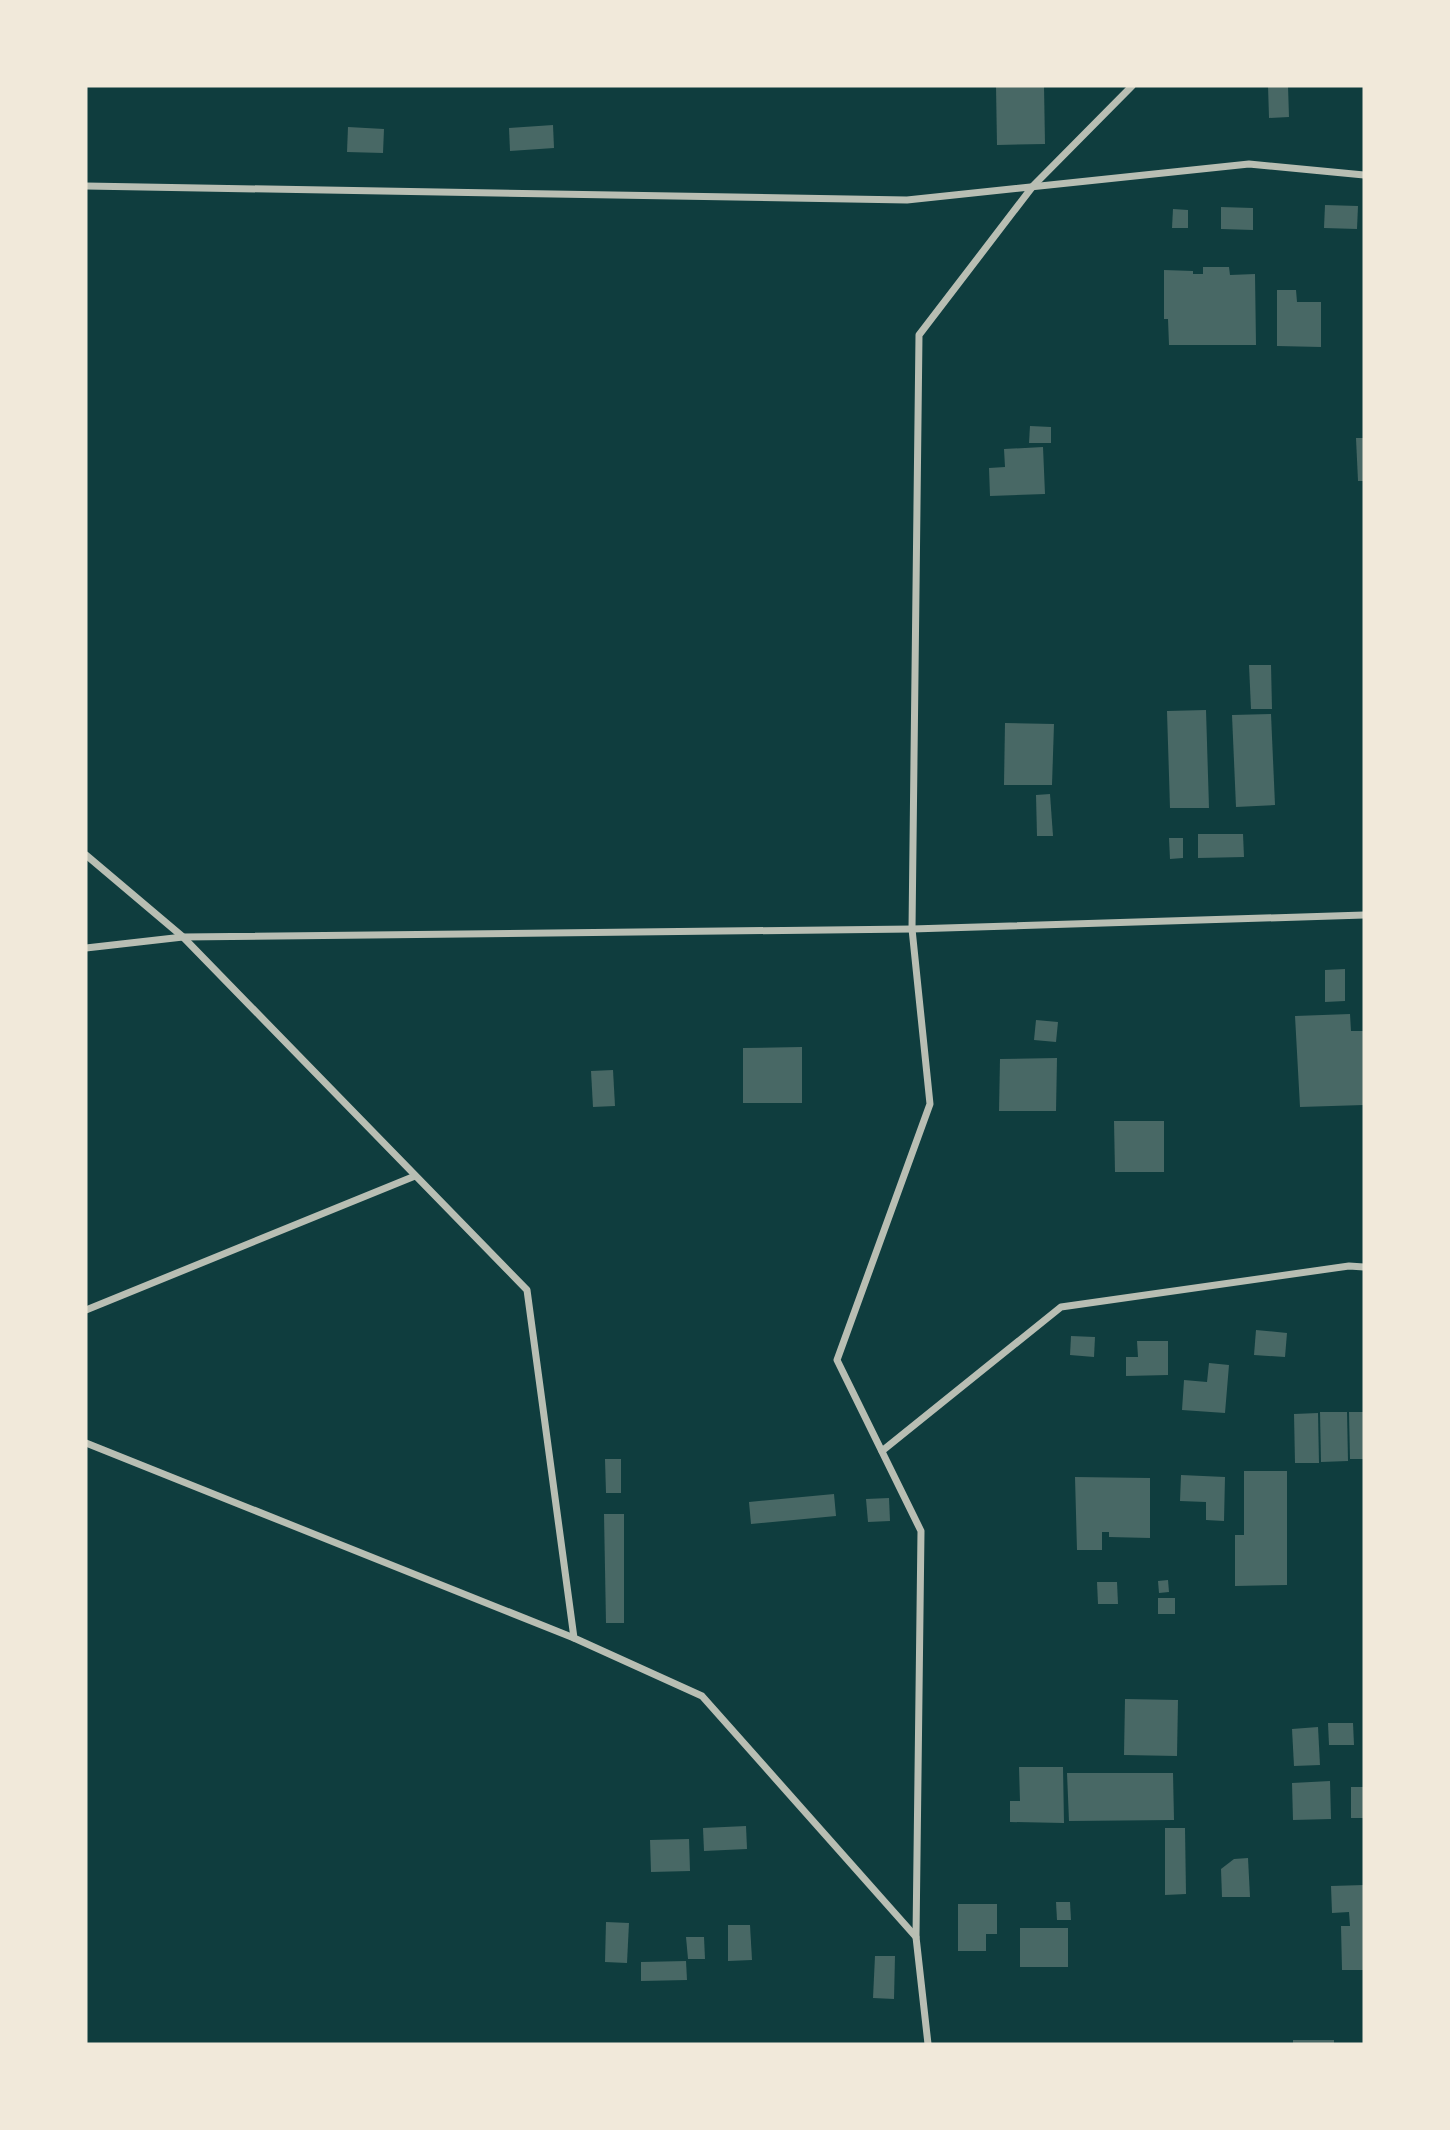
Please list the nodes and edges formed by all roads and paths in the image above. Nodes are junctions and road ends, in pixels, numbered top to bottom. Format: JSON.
{"nodes":[{"id":1,"x":1132,"y":86,"type":"edge"},
{"id":2,"x":1364,"y":175,"type":"edge"},
{"id":3,"x":1033,"y":186,"type":"junction"},
{"id":4,"x":86,"y":187,"type":"edge"},
{"id":5,"x":86,"y":855,"type":"edge"},
{"id":6,"x":1364,"y":915,"type":"edge"},
{"id":7,"x":912,"y":929,"type":"junction"},
{"id":8,"x":183,"y":937,"type":"junction"},
{"id":9,"x":86,"y":948,"type":"edge"},
{"id":10,"x":415,"y":1176,"type":"junction"},
{"id":11,"x":1364,"y":1267,"type":"edge"},
{"id":12,"x":86,"y":1310,"type":"edge"},
{"id":13,"x":86,"y":1443,"type":"edge"},
{"id":14,"x":882,"y":1451,"type":"junction"},
{"id":15,"x":574,"y":1638,"type":"junction"},
{"id":16,"x":916,"y":1937,"type":"junction"},
{"id":17,"x":928,"y":2044,"type":"edge"}],
"edges":[{"from":1,"to":3,"type":"street"},
{"from":2,"to":3,"type":"street"},
{"from":3,"to":4,"type":"street"},
{"from":3,"to":7,"type":"street"},
{"from":5,"to":8,"type":"street"},
{"from":6,"to":7,"type":"street"},
{"from":7,"to":8,"type":"street"},
{"from":7,"to":14,"type":"street"},
{"from":8,"to":9,"type":"street"},
{"from":8,"to":10,"type":"street"},
{"from":10,"to":12,"type":"street"},
{"from":10,"to":15,"type":"street"},
{"from":11,"to":14,"type":"street"},
{"from":13,"to":15,"type":"street"},
{"from":14,"to":16,"type":"street"},
{"from":15,"to":16,"type":"street"},
{"from":16,"to":17,"type":"street"}]}
